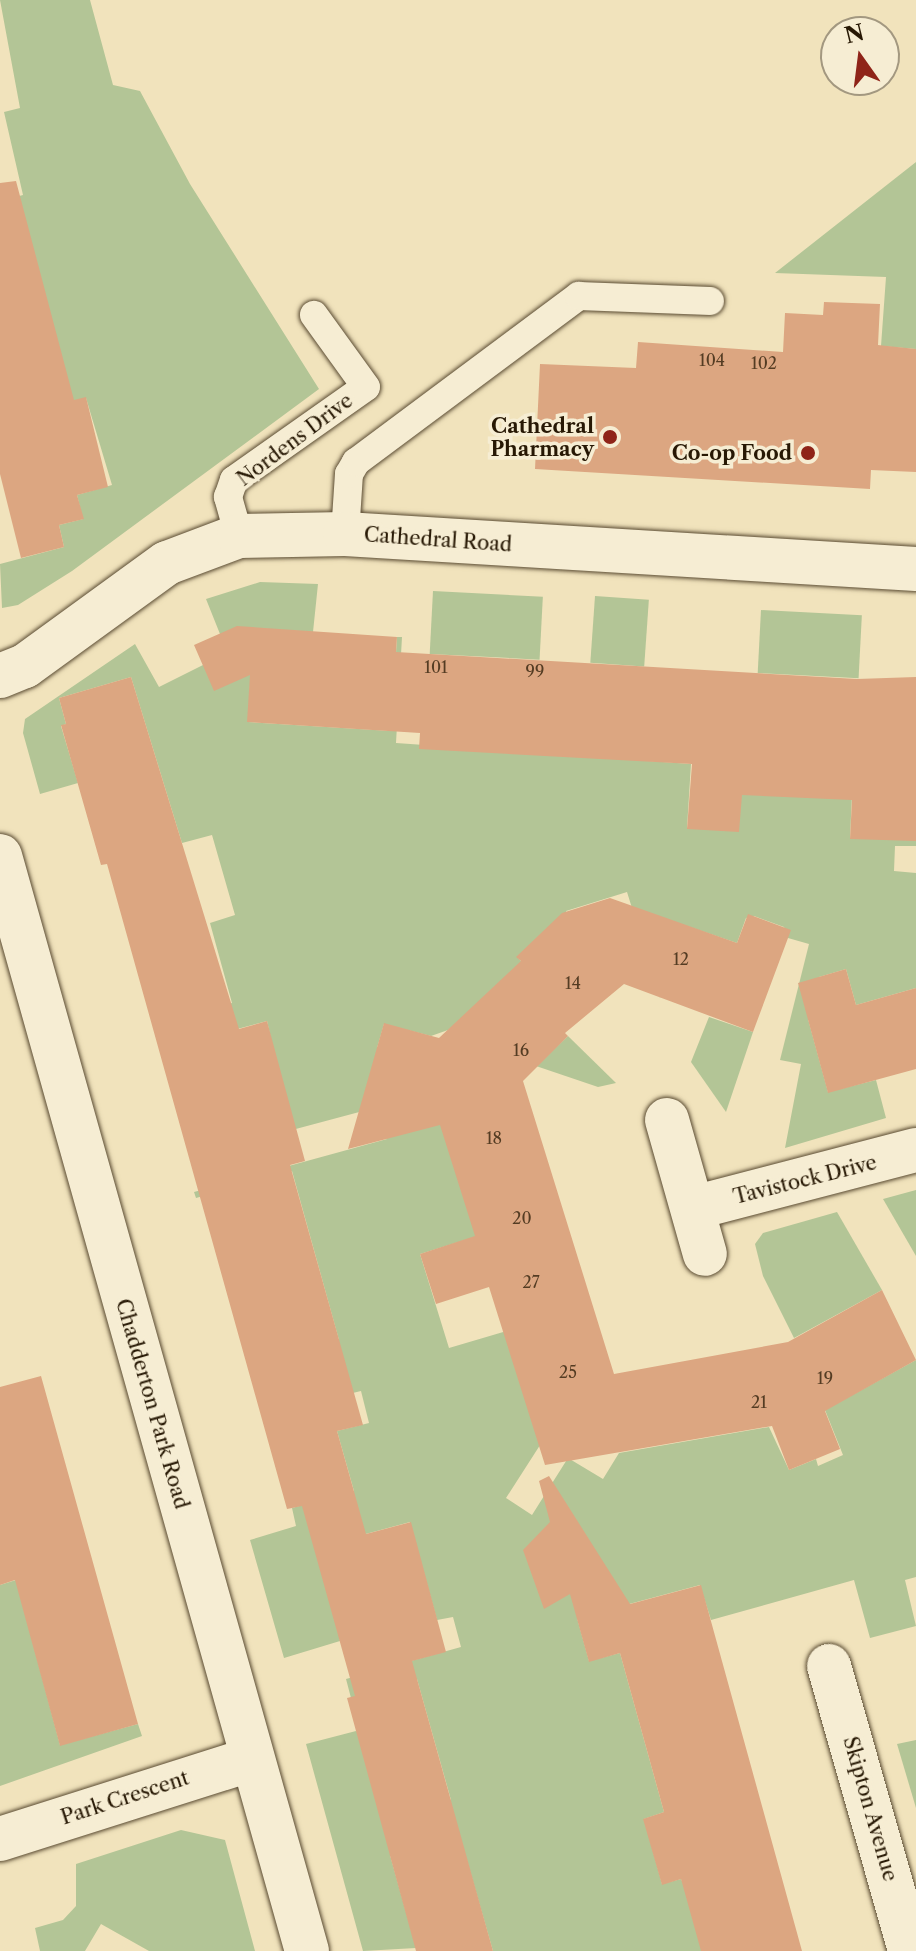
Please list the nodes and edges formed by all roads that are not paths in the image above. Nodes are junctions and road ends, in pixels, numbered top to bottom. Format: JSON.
{"nodes":[{"id":1,"x":710,"y":301,"type":"dead end"},
{"id":2,"x":314,"y":315,"type":"dead end"},
{"id":3,"x":345,"y":534,"type":"junction"},
{"id":4,"x":239,"y":536,"type":"junction"},
{"id":5,"x":916,"y":569,"type":"edge"},
{"id":6,"x":0,"y":676,"type":"edge"},
{"id":7,"x":0,"y":856,"type":"edge"},
{"id":8,"x":667,"y":1120,"type":"dead end"},
{"id":9,"x":916,"y":1150,"type":"edge"},
{"id":10,"x":693,"y":1208,"type":"junction"},
{"id":11,"x":705,"y":1254,"type":"dead end"},
{"id":12,"x":829,"y":1666,"type":"dead end"},
{"id":13,"x":252,"y":1759,"type":"junction"},
{"id":14,"x":0,"y":1839,"type":"edge"},
{"id":15,"x":307,"y":1951,"type":"edge"},
{"id":16,"x":910,"y":1951,"type":"edge"}],
"edges":[{"from":1,"to":3,"type":"lane"},
{"from":2,"to":4,"type":"lane","name":"Nordens Drive"},
{"from":3,"to":4,"type":"street","name":"Cathedral Road"},
{"from":3,"to":5,"type":"street","name":"Cathedral Road"},
{"from":4,"to":6,"type":"street","name":"Cathedral Road"},
{"from":7,"to":13,"type":"street","name":"Chadderton Park Road"},
{"from":8,"to":10,"type":"street"},
{"from":9,"to":10,"type":"street","name":"Tavistock Drive"},
{"from":10,"to":11,"type":"street"},
{"from":12,"to":16,"type":"street","name":"Skipton Avenue"},
{"from":13,"to":14,"type":"street","name":"Park Crescent"},
{"from":13,"to":15,"type":"street","name":"Chadderton Park Road"}]}
